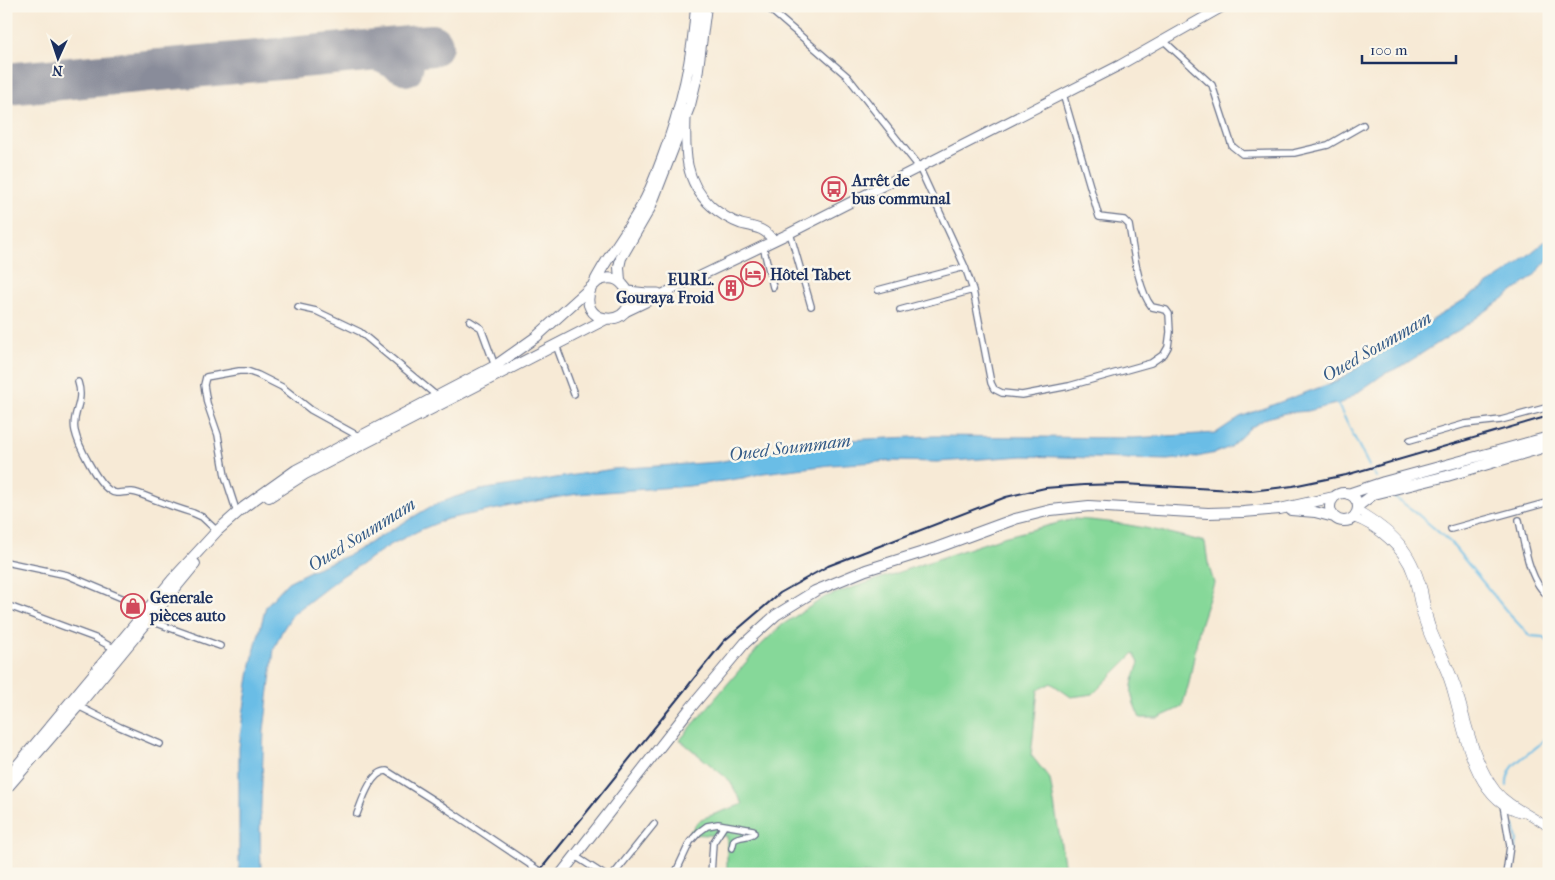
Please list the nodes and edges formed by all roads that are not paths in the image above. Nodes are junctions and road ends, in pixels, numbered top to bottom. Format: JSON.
{"nodes":[{"id":1,"x":696,"y":6,"type":"edge"},
{"id":2,"x":706,"y":6,"type":"edge"},
{"id":3,"x":766,"y":6,"type":"edge"},
{"id":4,"x":1224,"y":6,"type":"edge"},
{"id":5,"x":1164,"y":40,"type":"junction"},
{"id":6,"x":1063,"y":94,"type":"junction"},
{"id":7,"x":686,"y":115,"type":"junction"},
{"id":8,"x":1363,"y":125,"type":"dead end"},
{"id":9,"x":919,"y":167,"type":"junction"},
{"id":10,"x":790,"y":232,"type":"junction"},
{"id":11,"x":773,"y":241,"type":"junction"},
{"id":12,"x":763,"y":246,"type":"junction"},
{"id":13,"x":964,"y":267,"type":"junction"},
{"id":14,"x":620,"y":281,"type":"junction"},
{"id":15,"x":592,"y":286,"type":"junction"},
{"id":16,"x":773,"y":287,"type":"dead end"},
{"id":17,"x":878,"y":290,"type":"dead end"},
{"id":18,"x":973,"y":290,"type":"junction"},
{"id":19,"x":628,"y":291,"type":"junction"},
{"id":20,"x":664,"y":292,"type":"junction"},
{"id":21,"x":812,"y":306,"type":"dead end"},
{"id":22,"x":298,"y":307,"type":"dead end"},
{"id":23,"x":900,"y":310,"type":"dead end"},
{"id":24,"x":623,"y":313,"type":"junction"},
{"id":25,"x":606,"y":319,"type":"junction"},
{"id":26,"x":470,"y":321,"type":"dead end"},
{"id":27,"x":556,"y":345,"type":"junction"},
{"id":28,"x":495,"y":366,"type":"junction"},
{"id":29,"x":78,"y":382,"type":"dead end"},
{"id":30,"x":574,"y":394,"type":"dead end"},
{"id":31,"x":438,"y":397,"type":"junction"},
{"id":32,"x":1549,"y":407,"type":"edge"},
{"id":33,"x":360,"y":437,"type":"junction"},
{"id":34,"x":1549,"y":437,"type":"edge"},
{"id":35,"x":1410,"y":440,"type":"dead end"},
{"id":36,"x":1549,"y":446,"type":"edge"},
{"id":37,"x":1348,"y":494,"type":"junction"},
{"id":38,"x":1334,"y":497,"type":"junction"},
{"id":39,"x":1549,"y":502,"type":"edge"},
{"id":40,"x":1280,"y":509,"type":"junction"},
{"id":41,"x":1356,"y":511,"type":"junction"},
{"id":42,"x":237,"y":513,"type":"junction"},
{"id":43,"x":1334,"y":517,"type":"junction"},
{"id":44,"x":1519,"y":520,"type":"dead end"},
{"id":45,"x":1451,"y":529,"type":"dead end"},
{"id":46,"x":217,"y":531,"type":"junction"},
{"id":47,"x":6,"y":562,"type":"edge"},
{"id":48,"x":1549,"y":596,"type":"edge"},
{"id":49,"x":6,"y":605,"type":"edge"},
{"id":50,"x":148,"y":609,"type":"junction"},
{"id":51,"x":148,"y":620,"type":"junction"},
{"id":52,"x":220,"y":646,"type":"dead end"},
{"id":53,"x":115,"y":649,"type":"junction"},
{"id":54,"x":78,"y":706,"type":"junction"},
{"id":55,"x":160,"y":744,"type":"dead end"},
{"id":56,"x":6,"y":779,"type":"edge"},
{"id":57,"x":6,"y":789,"type":"edge"},
{"id":58,"x":1503,"y":805,"type":"junction"},
{"id":59,"x":357,"y":814,"type":"dead end"},
{"id":60,"x":1526,"y":814,"type":"junction"},
{"id":61,"x":654,"y":824,"type":"dead end"},
{"id":62,"x":724,"y":826,"type":"junction"},
{"id":63,"x":1549,"y":828,"type":"edge"},
{"id":64,"x":732,"y":848,"type":"dead end"},
{"id":65,"x":575,"y":856,"type":"junction"},
{"id":66,"x":544,"y":874,"type":"edge"},
{"id":67,"x":561,"y":874,"type":"edge"},
{"id":68,"x":603,"y":874,"type":"edge"},
{"id":69,"x":614,"y":874,"type":"edge"},
{"id":70,"x":674,"y":874,"type":"edge"},
{"id":71,"x":711,"y":874,"type":"edge"},
{"id":72,"x":1506,"y":874,"type":"edge"}],
"edges":[{"from":1,"to":15,"type":"highway"},
{"from":2,"to":7,"type":"highway"},
{"from":3,"to":9,"type":"street"},
{"from":4,"to":5,"type":"main road"},
{"from":5,"to":6,"type":"main road"},
{"from":5,"to":8,"type":"street"},
{"from":6,"to":9,"type":"main road"},
{"from":6,"to":18,"type":"street"},
{"from":7,"to":11,"type":"main road"},
{"from":7,"to":14,"type":"highway"},
{"from":9,"to":10,"type":"main road"},
{"from":9,"to":13,"type":"street"},
{"from":10,"to":11,"type":"main road"},
{"from":10,"to":21,"type":"street"},
{"from":11,"to":12,"type":"main road"},
{"from":12,"to":16,"type":"street"},
{"from":12,"to":20,"type":"main road"},
{"from":13,"to":17,"type":"street"},
{"from":13,"to":18,"type":"street"},
{"from":14,"to":15,"type":"highway"},
{"from":14,"to":19,"type":"highway"},
{"from":15,"to":25,"type":"highway"},
{"from":15,"to":28,"type":"highway"},
{"from":18,"to":23,"type":"street"},
{"from":19,"to":20,"type":"main road"},
{"from":19,"to":24,"type":"highway"},
{"from":20,"to":24,"type":"main road"},
{"from":22,"to":31,"type":"street"},
{"from":24,"to":25,"type":"highway"},
{"from":25,"to":27,"type":"highway"},
{"from":26,"to":28,"type":"street"},
{"from":27,"to":30,"type":"street"},
{"from":27,"to":51,"type":"highway"},
{"from":28,"to":31,"type":"highway"},
{"from":29,"to":46,"type":"street"},
{"from":31,"to":33,"type":"highway"},
{"from":32,"to":35,"type":"street"},
{"from":33,"to":42,"type":"highway"},
{"from":33,"to":42,"type":"street"},
{"from":34,"to":37,"type":"highway"},
{"from":36,"to":41,"type":"highway"},
{"from":37,"to":38,"type":"highway"},
{"from":37,"to":41,"type":"highway"},
{"from":38,"to":40,"type":"highway"},
{"from":38,"to":43,"type":"highway"},
{"from":39,"to":45,"type":"street"},
{"from":40,"to":43,"type":"highway"},
{"from":40,"to":65,"type":"highway"},
{"from":41,"to":43,"type":"highway"},
{"from":41,"to":58,"type":"street"},
{"from":41,"to":60,"type":"street"},
{"from":42,"to":46,"type":"highway"},
{"from":44,"to":48,"type":"street"},
{"from":46,"to":50,"type":"highway"},
{"from":47,"to":50,"type":"street"},
{"from":49,"to":53,"type":"street"},
{"from":50,"to":53,"type":"highway"},
{"from":51,"to":52,"type":"street"},
{"from":51,"to":54,"type":"highway"},
{"from":53,"to":56,"type":"highway"},
{"from":54,"to":55,"type":"street"},
{"from":54,"to":57,"type":"highway"},
{"from":58,"to":60,"type":"street"},
{"from":58,"to":72,"type":"street"},
{"from":59,"to":66,"type":"street"},
{"from":60,"to":63,"type":"street"},
{"from":61,"to":69,"type":"street"},
{"from":62,"to":64,"type":"street"},
{"from":62,"to":70,"type":"street"},
{"from":62,"to":71,"type":"street"},
{"from":65,"to":67,"type":"highway"},
{"from":65,"to":68,"type":"street"}]}
